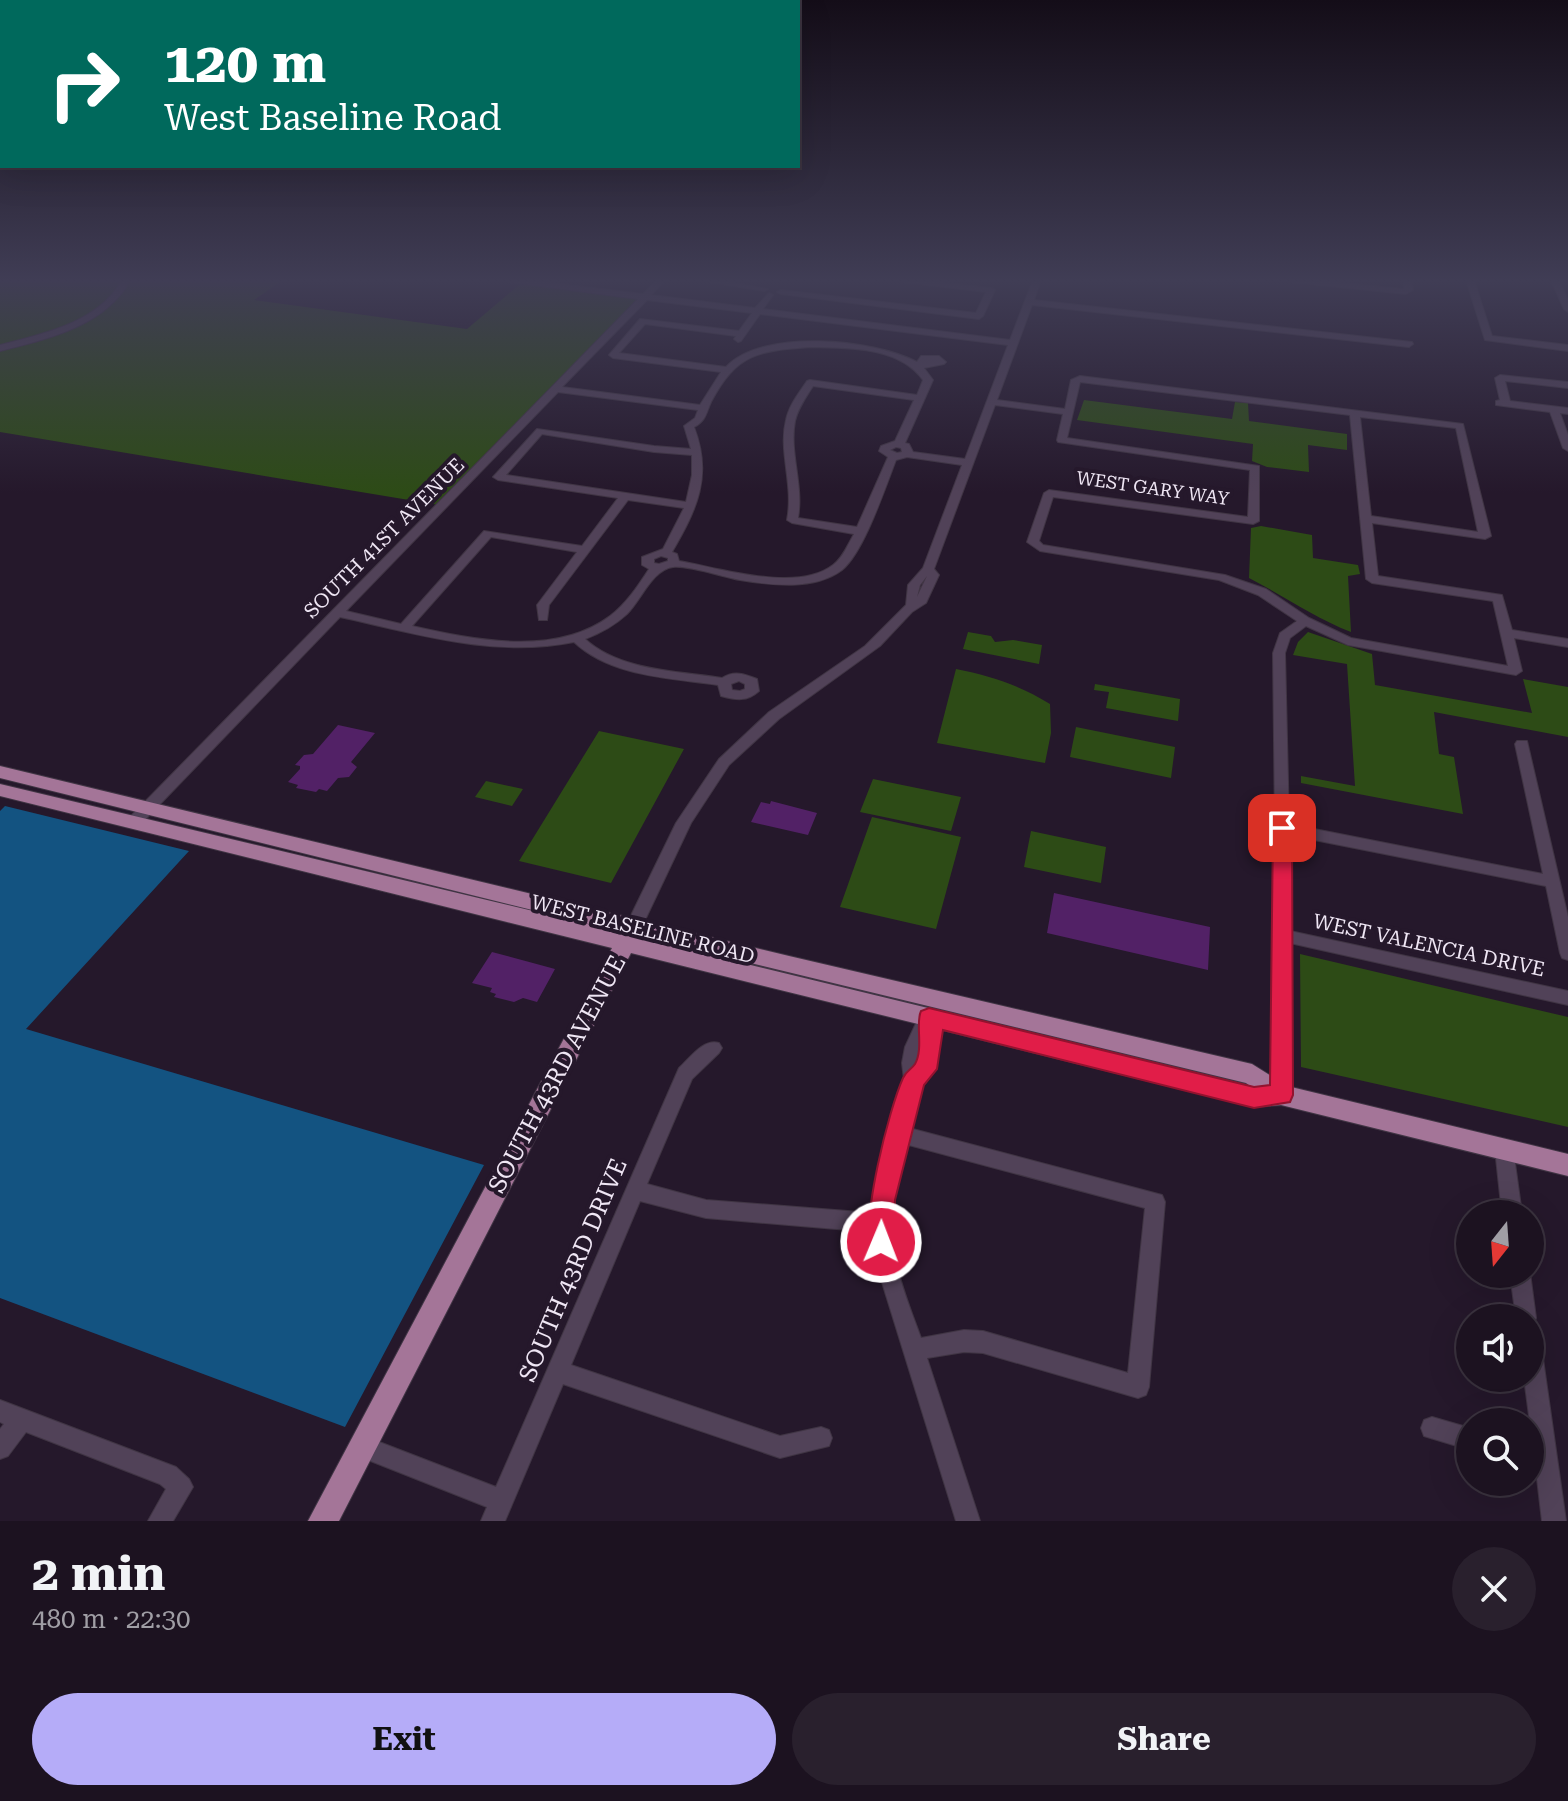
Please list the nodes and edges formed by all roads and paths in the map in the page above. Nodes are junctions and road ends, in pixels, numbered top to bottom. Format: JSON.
{"nodes":[{"id":1,"x":594,"y":351,"type":"edge"},
{"id":2,"x":617,"y":351,"type":"edge"},
{"id":3,"x":756,"y":351,"type":"edge"},
{"id":4,"x":871,"y":351,"type":"edge"},
{"id":5,"x":1010,"y":351,"type":"edge"},
{"id":6,"x":752,"y":352,"type":"joint"},
{"id":7,"x":728,"y":370,"type":"junction"},
{"id":8,"x":1568,"y":385,"type":"edge"},
{"id":9,"x":558,"y":389,"type":"junction"},
{"id":10,"x":921,"y":398,"type":"junction"},
{"id":11,"x":994,"y":402,"type":"junction"},
{"id":12,"x":703,"y":408,"type":"junction"},
{"id":13,"x":1554,"y":410,"type":"junction"},
{"id":14,"x":1568,"y":411,"type":"edge"},
{"id":15,"x":1068,"y":412,"type":"junction"},
{"id":16,"x":1355,"y":413,"type":"junction"},
{"id":17,"x":1566,"y":437,"type":"edge"},
{"id":18,"x":1568,"y":448,"type":"edge"},
{"id":19,"x":905,"y":449,"type":"junction"},
{"id":20,"x":696,"y":452,"type":"junction"},
{"id":21,"x":971,"y":461,"type":"junction"},
{"id":22,"x":624,"y":498,"type":"junction"},
{"id":23,"x":692,"y":506,"type":"junction"},
{"id":24,"x":1367,"y":519,"type":"junction"},
{"id":25,"x":858,"y":531,"type":"junction"},
{"id":26,"x":583,"y":550,"type":"junction"},
{"id":27,"x":670,"y":558,"type":"junction"},
{"id":28,"x":337,"y":613,"type":"junction"},
{"id":29,"x":543,"y":617,"type":"dead end"},
{"id":30,"x":1305,"y":621,"type":"junction"},
{"id":31,"x":405,"y":627,"type":"junction"},
{"id":32,"x":1507,"y":633,"type":"junction"},
{"id":33,"x":577,"y":638,"type":"junction"},
{"id":34,"x":1568,"y":643,"type":"edge"},
{"id":35,"x":724,"y":682,"type":"dead end"},
{"id":36,"x":1522,"y":744,"type":"dead end"},
{"id":37,"x":0,"y":772,"type":"edge"},
{"id":38,"x":0,"y":790,"type":"edge"},
{"id":39,"x":141,"y":815,"type":"junction"},
{"id":40,"x":1282,"y":828,"type":"junction"},
{"id":41,"x":1553,"y":882,"type":"junction"},
{"id":42,"x":1281,"y":935,"type":"junction"},
{"id":43,"x":629,"y":936,"type":"junction"},
{"id":44,"x":1568,"y":953,"type":"edge"},
{"id":45,"x":1568,"y":998,"type":"edge"},
{"id":46,"x":929,"y":1017,"type":"junction"},
{"id":47,"x":713,"y":1048,"type":"dead end"},
{"id":48,"x":1281,"y":1095,"type":"junction"},
{"id":49,"x":899,"y":1134,"type":"junction"},
{"id":50,"x":1504,"y":1149,"type":"junction"},
{"id":51,"x":1568,"y":1165,"type":"edge"},
{"id":52,"x":635,"y":1190,"type":"junction"},
{"id":53,"x":1510,"y":1200,"type":"edge"},
{"id":54,"x":879,"y":1223,"type":"junction"},
{"id":55,"x":915,"y":1350,"type":"junction"},
{"id":56,"x":558,"y":1371,"type":"junction"},
{"id":57,"x":10,"y":1416,"type":"edge"},
{"id":58,"x":1432,"y":1428,"type":"dead end"},
{"id":59,"x":1456,"y":1435,"type":"edge"},
{"id":60,"x":821,"y":1438,"type":"dead end"},
{"id":61,"x":361,"y":1446,"type":"junction"},
{"id":62,"x":0,"y":1448,"type":"edge"},
{"id":63,"x":1544,"y":1482,"type":"edge"},
{"id":64,"x":497,"y":1511,"type":"edge"},
{"id":65,"x":160,"y":1521,"type":"edge"},
{"id":66,"x":323,"y":1521,"type":"edge"},
{"id":67,"x":968,"y":1521,"type":"edge"},
{"id":68,"x":1554,"y":1521,"type":"edge"}],
"edges":[{"from":1,"to":9,"type":"street","name":"SOUTH 41ST AVENUE"},
{"from":2,"to":7,"type":"street"},
{"from":3,"to":6,"type":"street"},
{"from":4,"to":10,"type":"street"},
{"from":5,"to":11,"type":"street","name":"SOUTH 43RD AVENUE"},
{"from":6,"to":7,"type":"street"},
{"from":7,"to":12,"type":"street"},
{"from":8,"to":13,"type":"street"},
{"from":9,"to":12,"type":"street"},
{"from":9,"to":28,"type":"street","name":"SOUTH 41ST AVENUE"},
{"from":10,"to":19,"type":"street"},
{"from":10,"to":25,"type":"street"},
{"from":11,"to":15,"type":"street"},
{"from":11,"to":21,"type":"street","name":"SOUTH 43RD AVENUE"},
{"from":12,"to":20,"type":"street"},
{"from":13,"to":14,"type":"street"},
{"from":13,"to":17,"type":"street"},
{"from":15,"to":16,"type":"street"},
{"from":15,"to":30,"type":"street","name":"WEST GARY WAY"},
{"from":16,"to":24,"type":"street"},
{"from":16,"to":24,"type":"street"},
{"from":17,"to":18,"type":"street"},
{"from":19,"to":21,"type":"street"},
{"from":19,"to":25,"type":"street"},
{"from":20,"to":22,"type":"street"},
{"from":20,"to":23,"type":"street"},
{"from":21,"to":43,"type":"street","name":"SOUTH 43RD AVENUE"},
{"from":22,"to":23,"type":"street"},
{"from":22,"to":26,"type":"street"},
{"from":23,"to":27,"type":"street"},
{"from":24,"to":32,"type":"street"},
{"from":25,"to":27,"type":"street"},
{"from":26,"to":29,"type":"street"},
{"from":26,"to":31,"type":"street"},
{"from":27,"to":33,"type":"street"},
{"from":28,"to":31,"type":"street"},
{"from":28,"to":39,"type":"street","name":"SOUTH 41ST AVENUE"},
{"from":30,"to":32,"type":"street"},
{"from":30,"to":40,"type":"street"},
{"from":31,"to":33,"type":"street"},
{"from":32,"to":34,"type":"street"},
{"from":33,"to":35,"type":"street"},
{"from":36,"to":41,"type":"street"},
{"from":37,"to":39,"type":"main road","name":"WEST BASELINE ROAD"},
{"from":38,"to":39,"type":"main road","name":"WEST BASELINE ROAD"},
{"from":39,"to":43,"type":"main road","name":"WEST BASELINE ROAD"},
{"from":40,"to":41,"type":"street"},
{"from":40,"to":42,"type":"street"},
{"from":41,"to":44,"type":"street"},
{"from":42,"to":45,"type":"street","name":"WEST VALENCIA DRIVE"},
{"from":42,"to":48,"type":"street"},
{"from":43,"to":46,"type":"main road","name":"WEST BASELINE ROAD"},
{"from":43,"to":48,"type":"main road","name":"WEST BASELINE ROAD"},
{"from":43,"to":61,"type":"main road","name":"SOUTH 43RD AVENUE"},
{"from":46,"to":48,"type":"main road","name":"WEST BASELINE ROAD"},
{"from":46,"to":49,"type":"street"},
{"from":47,"to":52,"type":"street","name":"SOUTH 43RD DRIVE"},
{"from":48,"to":50,"type":"main road","name":"WEST BASELINE ROAD"},
{"from":49,"to":54,"type":"street"},
{"from":49,"to":55,"type":"street"},
{"from":50,"to":51,"type":"main road","name":"WEST BASELINE ROAD"},
{"from":50,"to":53,"type":"street"},
{"from":52,"to":54,"type":"street"},
{"from":52,"to":56,"type":"street","name":"SOUTH 43RD DRIVE"},
{"from":54,"to":55,"type":"street"},
{"from":55,"to":67,"type":"street"},
{"from":56,"to":60,"type":"street"},
{"from":56,"to":64,"type":"street","name":"SOUTH 43RD DRIVE"},
{"from":57,"to":62,"type":"street"},
{"from":57,"to":65,"type":"street"},
{"from":58,"to":59,"type":"street"},
{"from":61,"to":64,"type":"street"},
{"from":61,"to":66,"type":"main road","name":"SOUTH 43RD AVENUE"},
{"from":63,"to":68,"type":"street"}]}
